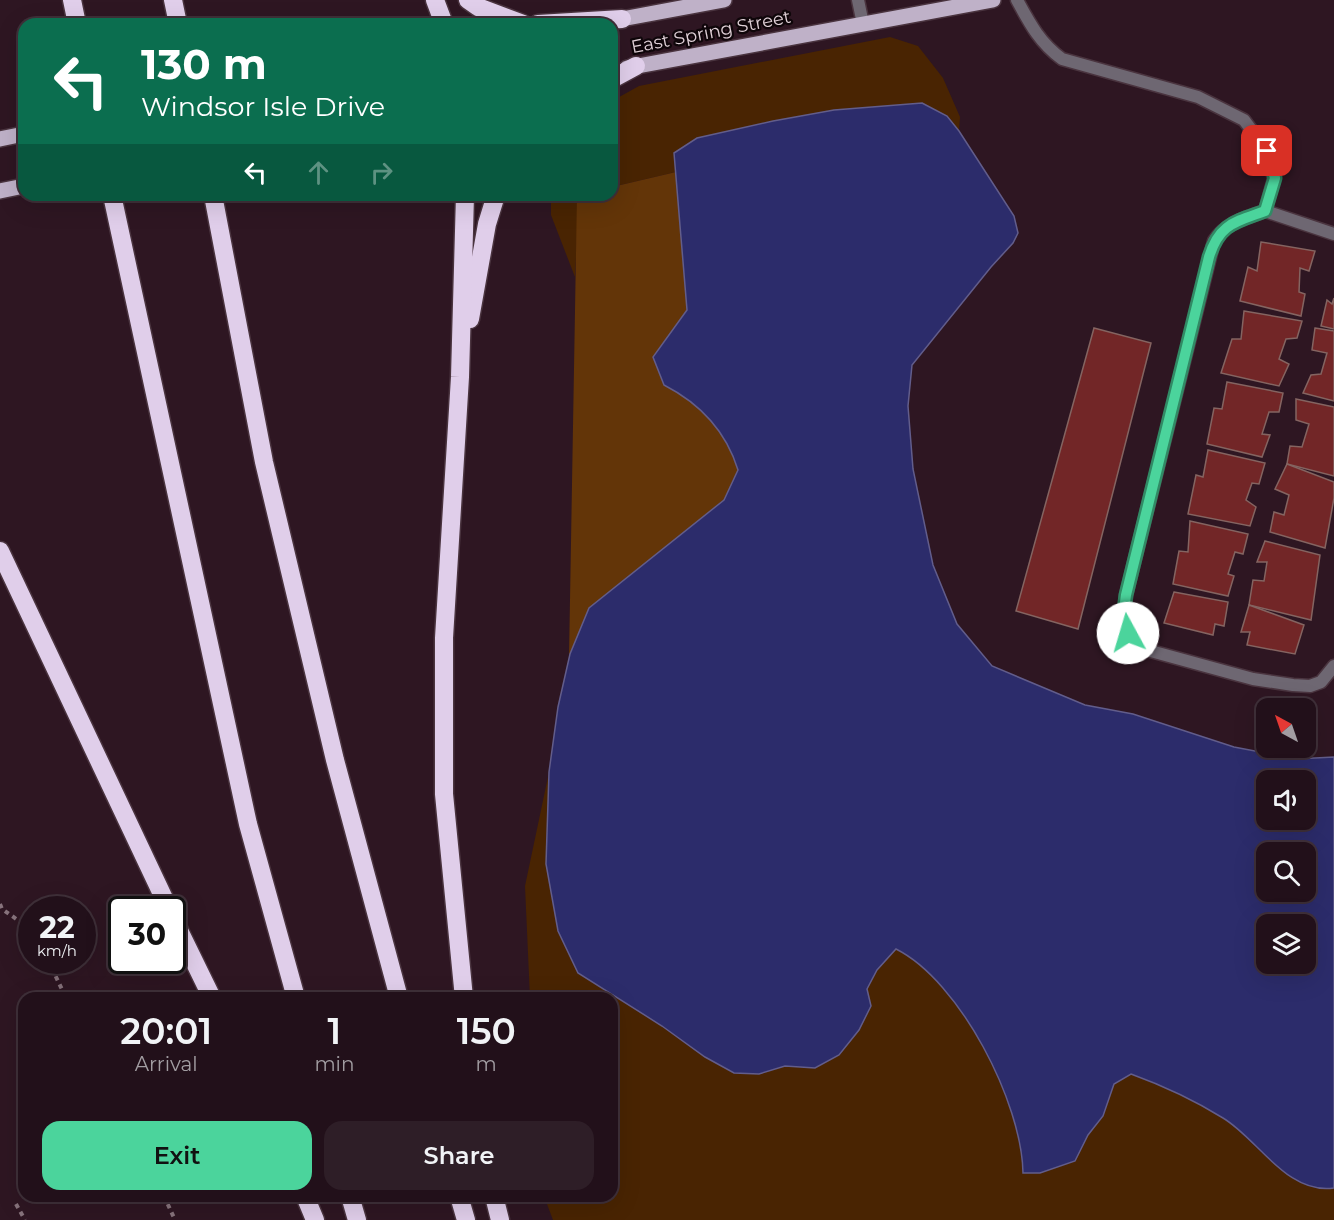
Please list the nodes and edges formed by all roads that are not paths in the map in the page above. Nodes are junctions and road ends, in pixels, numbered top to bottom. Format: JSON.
{"nodes":[{"id":1,"x":72,"y":0,"type":"edge"},
{"id":2,"x":435,"y":0,"type":"edge"},
{"id":3,"x":468,"y":0,"type":"edge"},
{"id":4,"x":724,"y":0,"type":"edge"},
{"id":5,"x":858,"y":0,"type":"edge"},
{"id":6,"x":993,"y":0,"type":"edge"},
{"id":7,"x":1017,"y":0,"type":"edge"},
{"id":8,"x":76,"y":18,"type":"edge"},
{"id":9,"x":442,"y":18,"type":"edge"},
{"id":10,"x":506,"y":18,"type":"edge"},
{"id":11,"x":618,"y":19,"type":"edge"},
{"id":12,"x":622,"y":19,"type":"junction"},
{"id":13,"x":618,"y":20,"type":"edge"},
{"id":14,"x":863,"y":24,"type":"junction"},
{"id":15,"x":636,"y":66,"type":"junction"},
{"id":16,"x":618,"y":70,"type":"edge"},
{"id":17,"x":618,"y":76,"type":"edge"},
{"id":18,"x":18,"y":135,"type":"edge"},
{"id":19,"x":0,"y":139,"type":"edge"},
{"id":20,"x":18,"y":187,"type":"edge"},
{"id":21,"x":0,"y":191,"type":"edge"},
{"id":22,"x":113,"y":201,"type":"edge"},
{"id":23,"x":214,"y":201,"type":"edge"},
{"id":24,"x":465,"y":201,"type":"edge"},
{"id":25,"x":494,"y":201,"type":"edge"},
{"id":26,"x":1265,"y":211,"type":"junction"},
{"id":27,"x":1334,"y":234,"type":"edge"},
{"id":28,"x":460,"y":377,"type":"junction"},
{"id":29,"x":0,"y":551,"type":"edge"},
{"id":30,"x":1334,"y":666,"type":"edge"},
{"id":31,"x":163,"y":896,"type":"edge"},
{"id":32,"x":186,"y":945,"type":"edge"},
{"id":33,"x":209,"y":992,"type":"edge"},
{"id":34,"x":294,"y":992,"type":"edge"},
{"id":35,"x":397,"y":992,"type":"edge"},
{"id":36,"x":463,"y":992,"type":"edge"},
{"id":37,"x":308,"y":1202,"type":"edge"},
{"id":38,"x":352,"y":1202,"type":"edge"},
{"id":39,"x":461,"y":1202,"type":"edge"},
{"id":40,"x":496,"y":1202,"type":"edge"},
{"id":41,"x":315,"y":1220,"type":"edge"},
{"id":42,"x":357,"y":1220,"type":"edge"},
{"id":43,"x":466,"y":1220,"type":"edge"},
{"id":44,"x":500,"y":1220,"type":"edge"}],
"edges":[{"from":1,"to":8,"type":"highway"},
{"from":2,"to":9,"type":"highway"},
{"from":3,"to":10,"type":"highway"},
{"from":4,"to":12,"type":"main road","name":"East Spring Street"},
{"from":5,"to":14,"type":"street"},
{"from":6,"to":14,"type":"main road","name":"East Spring Street"},
{"from":7,"to":26,"type":"street"},
{"from":11,"to":12,"type":"highway"},
{"from":12,"to":13,"type":"main road","name":"East Spring Street"},
{"from":14,"to":15,"type":"main road","name":"East Spring Street"},
{"from":15,"to":16,"type":"main road","name":"East Spring Street"},
{"from":15,"to":17,"type":"highway"},
{"from":18,"to":19,"type":"main road"},
{"from":20,"to":21,"type":"main road"},
{"from":22,"to":34,"type":"highway"},
{"from":23,"to":35,"type":"highway"},
{"from":24,"to":28,"type":"highway"},
{"from":25,"to":28,"type":"highway"},
{"from":26,"to":27,"type":"street"},
{"from":26,"to":30,"type":"street"},
{"from":28,"to":36,"type":"highway"},
{"from":29,"to":31,"type":"highway"},
{"from":32,"to":33,"type":"highway"},
{"from":37,"to":41,"type":"highway"},
{"from":38,"to":42,"type":"highway"},
{"from":39,"to":43,"type":"highway"},
{"from":40,"to":44,"type":"highway"}]}
